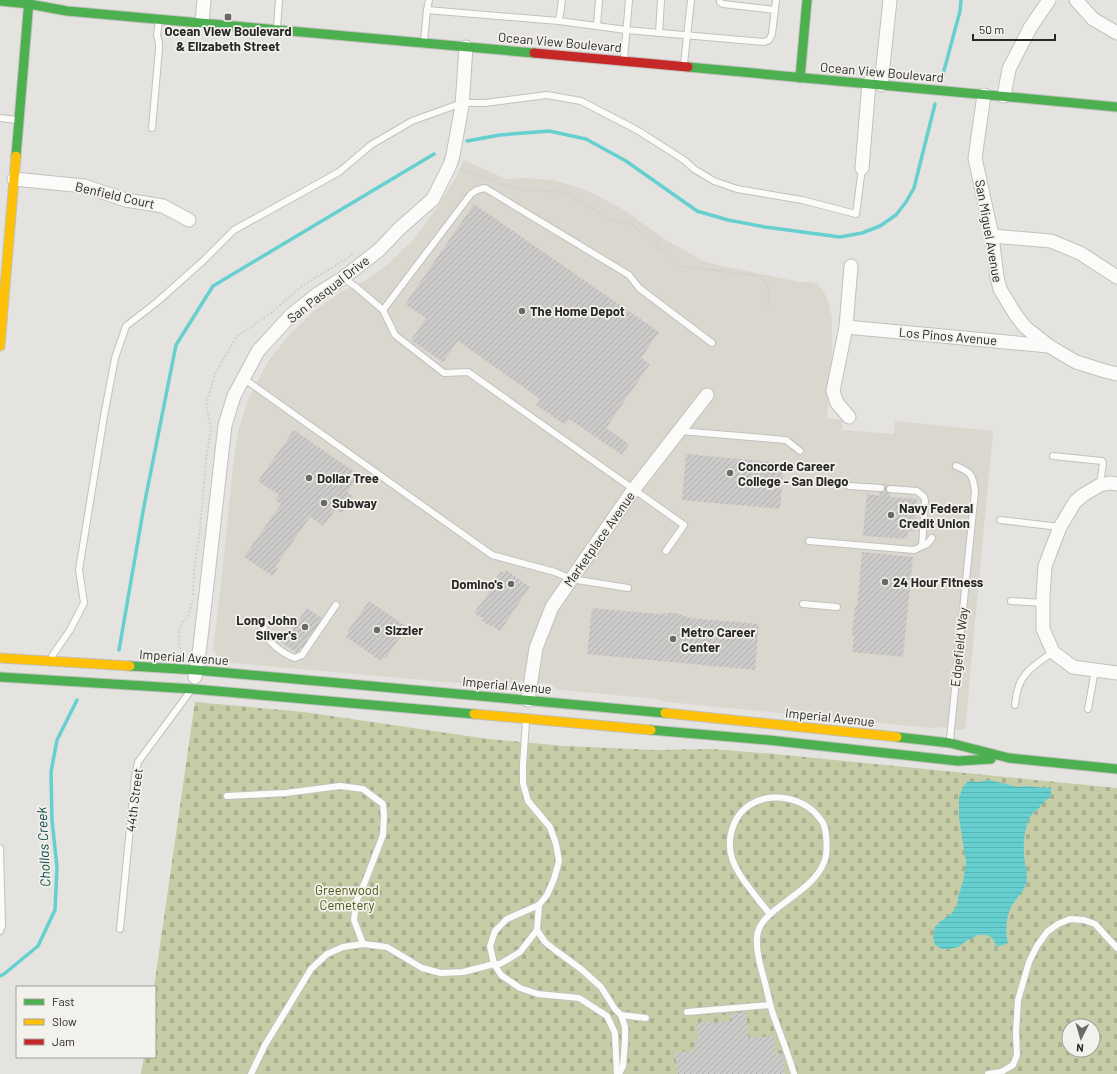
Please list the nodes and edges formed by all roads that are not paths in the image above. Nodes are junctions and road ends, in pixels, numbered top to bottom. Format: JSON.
{"nodes":[{"id":1,"x":204,"y":0,"type":"edge"},
{"id":2,"x":279,"y":0,"type":"edge"},
{"id":3,"x":429,"y":0,"type":"edge"},
{"id":4,"x":562,"y":0,"type":"edge"},
{"id":5,"x":599,"y":0,"type":"edge"},
{"id":6,"x":629,"y":0,"type":"edge"},
{"id":7,"x":661,"y":0,"type":"edge"},
{"id":8,"x":691,"y":0,"type":"edge"},
{"id":9,"x":720,"y":0,"type":"edge"},
{"id":10,"x":776,"y":0,"type":"edge"},
{"id":11,"x":807,"y":0,"type":"edge"},
{"id":12,"x":890,"y":0,"type":"edge"},
{"id":13,"x":1049,"y":0,"type":"edge"},
{"id":14,"x":1076,"y":0,"type":"edge"},
{"id":15,"x":0,"y":1,"type":"edge"},
{"id":16,"x":29,"y":2,"type":"edge"},
{"id":17,"x":428,"y":10,"type":"junction"},
{"id":18,"x":775,"y":10,"type":"junction"},
{"id":19,"x":159,"y":19,"type":"junction"},
{"id":20,"x":559,"y":21,"type":"junction"},
{"id":21,"x":202,"y":23,"type":"junction"},
{"id":22,"x":597,"y":26,"type":"junction"},
{"id":23,"x":277,"y":29,"type":"junction"},
{"id":24,"x":626,"y":30,"type":"junction"},
{"id":25,"x":659,"y":33,"type":"junction"},
{"id":26,"x":1117,"y":33,"type":"edge"},
{"id":27,"x":687,"y":35,"type":"junction"},
{"id":28,"x":423,"y":43,"type":"junction"},
{"id":29,"x":466,"y":46,"type":"junction"},
{"id":30,"x":623,"y":60,"type":"junction"},
{"id":31,"x":684,"y":66,"type":"junction"},
{"id":32,"x":800,"y":78,"type":"junction"},
{"id":33,"x":875,"y":84,"type":"junction"},
{"id":34,"x":984,"y":95,"type":"junction"},
{"id":35,"x":1004,"y":96,"type":"junction"},
{"id":36,"x":462,"y":103,"type":"junction"},
{"id":37,"x":1117,"y":107,"type":"edge"},
{"id":38,"x":0,"y":118,"type":"edge"},
{"id":39,"x":19,"y":120,"type":"junction"},
{"id":40,"x":152,"y":128,"type":"dead end"},
{"id":41,"x":862,"y":168,"type":"joint"},
{"id":42,"x":14,"y":179,"type":"junction"},
{"id":43,"x":189,"y":220,"type":"dead end"},
{"id":44,"x":992,"y":236,"type":"junction"},
{"id":45,"x":851,"y":266,"type":"dead end"},
{"id":46,"x":1117,"y":277,"type":"edge"},
{"id":47,"x":343,"y":278,"type":"junction"},
{"id":48,"x":383,"y":310,"type":"junction"},
{"id":49,"x":846,"y":326,"type":"junction"},
{"id":50,"x":712,"y":344,"type":"dead end"},
{"id":51,"x":0,"y":346,"type":"edge"},
{"id":52,"x":1049,"y":346,"type":"junction"},
{"id":53,"x":1117,"y":374,"type":"edge"},
{"id":54,"x":243,"y":378,"type":"junction"},
{"id":55,"x":706,"y":395,"type":"dead end"},
{"id":56,"x":849,"y":417,"type":"dead end"},
{"id":57,"x":680,"y":431,"type":"junction"},
{"id":58,"x":800,"y":451,"type":"dead end"},
{"id":59,"x":1053,"y":456,"type":"dead end"},
{"id":60,"x":956,"y":466,"type":"dead end"},
{"id":61,"x":1117,"y":484,"type":"edge"},
{"id":62,"x":1100,"y":485,"type":"junction"},
{"id":63,"x":849,"y":486,"type":"dead end"},
{"id":64,"x":881,"y":488,"type":"dead end"},
{"id":65,"x":890,"y":489,"type":"dead end"},
{"id":66,"x":634,"y":490,"type":"junction"},
{"id":67,"x":1000,"y":520,"type":"dead end"},
{"id":68,"x":1060,"y":527,"type":"junction"},
{"id":69,"x":932,"y":538,"type":"dead end"},
{"id":70,"x":809,"y":541,"type":"dead end"},
{"id":71,"x":922,"y":546,"type":"junction"},
{"id":72,"x":666,"y":551,"type":"dead end"},
{"id":73,"x":570,"y":579,"type":"junction"},
{"id":74,"x":628,"y":588,"type":"dead end"},
{"id":75,"x":1011,"y":602,"type":"dead end"},
{"id":76,"x":1043,"y":603,"type":"junction"},
{"id":77,"x":803,"y":604,"type":"dead end"},
{"id":78,"x":336,"y":605,"type":"dead end"},
{"id":79,"x":837,"y":607,"type":"dead end"},
{"id":80,"x":264,"y":622,"type":"dead end"},
{"id":81,"x":1053,"y":652,"type":"junction"},
{"id":82,"x":0,"y":658,"type":"edge"},
{"id":83,"x":49,"y":661,"type":"junction"},
{"id":84,"x":196,"y":670,"type":"junction"},
{"id":85,"x":1095,"y":670,"type":"junction"},
{"id":86,"x":1117,"y":673,"type":"edge"},
{"id":87,"x":0,"y":676,"type":"edge"},
{"id":88,"x":193,"y":688,"type":"junction"},
{"id":89,"x":1015,"y":705,"type":"dead end"},
{"id":90,"x":1088,"y":708,"type":"dead end"},
{"id":91,"x":527,"y":709,"type":"junction"},
{"id":92,"x":950,"y":743,"type":"junction"},
{"id":93,"x":867,"y":751,"type":"junction"},
{"id":94,"x":1009,"y":758,"type":"junction"},
{"id":95,"x":1117,"y":769,"type":"edge"},
{"id":96,"x":227,"y":796,"type":"dead end"},
{"id":97,"x":0,"y":848,"type":"edge"},
{"id":98,"x":539,"y":905,"type":"junction"},
{"id":99,"x":770,"y":914,"type":"junction"},
{"id":100,"x":120,"y":929,"type":"dead end"},
{"id":101,"x":537,"y":930,"type":"junction"},
{"id":102,"x":0,"y":931,"type":"edge"},
{"id":103,"x":363,"y":944,"type":"junction"},
{"id":104,"x":1117,"y":948,"type":"edge"},
{"id":105,"x":494,"y":964,"type":"junction"},
{"id":106,"x":770,"y":1005,"type":"junction"},
{"id":107,"x":687,"y":1012,"type":"dead end"},
{"id":108,"x":621,"y":1015,"type":"junction"},
{"id":109,"x":646,"y":1018,"type":"dead end"},
{"id":110,"x":251,"y":1074,"type":"edge"},
{"id":111,"x":618,"y":1074,"type":"edge"},
{"id":112,"x":794,"y":1074,"type":"edge"},
{"id":113,"x":988,"y":1074,"type":"edge"}],
"edges":[{"from":1,"to":21,"type":"street"},
{"from":2,"to":23,"type":"lane"},
{"from":3,"to":17,"type":"lane"},
{"from":4,"to":20,"type":"lane"},
{"from":5,"to":22,"type":"lane"},
{"from":6,"to":24,"type":"lane"},
{"from":7,"to":25,"type":"lane"},
{"from":8,"to":27,"type":"lane"},
{"from":9,"to":18,"type":"lane"},
{"from":10,"to":18,"type":"lane"},
{"from":11,"to":32,"type":"main road"},
{"from":12,"to":33,"type":"street"},
{"from":13,"to":35,"type":"street"},
{"from":14,"to":26,"type":"street"},
{"from":15,"to":16,"type":"main road","name":"Ocean View Boulevard"},
{"from":16,"to":19,"type":"main road","name":"Ocean View Boulevard"},
{"from":16,"to":39,"type":"main road"},
{"from":17,"to":20,"type":"lane"},
{"from":17,"to":28,"type":"lane"},
{"from":18,"to":27,"type":"lane"},
{"from":19,"to":21,"type":"main road","name":"Ocean View Boulevard"},
{"from":19,"to":40,"type":"lane"},
{"from":20,"to":22,"type":"lane"},
{"from":21,"to":23,"type":"main road","name":"Ocean View Boulevard"},
{"from":22,"to":24,"type":"lane"},
{"from":23,"to":28,"type":"main road","name":"Ocean View Boulevard"},
{"from":24,"to":25,"type":"lane"},
{"from":24,"to":30,"type":"lane"},
{"from":25,"to":27,"type":"lane"},
{"from":27,"to":31,"type":"lane"},
{"from":28,"to":29,"type":"main road","name":"Ocean View Boulevard"},
{"from":29,"to":30,"type":"main road","name":"Ocean View Boulevard"},
{"from":29,"to":36,"type":"street","name":"San Pasqual Drive"},
{"from":30,"to":31,"type":"main road","name":"Ocean View Boulevard"},
{"from":31,"to":32,"type":"main road","name":"Ocean View Boulevard"},
{"from":32,"to":33,"type":"main road","name":"Ocean View Boulevard"},
{"from":33,"to":34,"type":"main road","name":"Ocean View Boulevard"},
{"from":33,"to":41,"type":"street"},
{"from":34,"to":35,"type":"main road","name":"Ocean View Boulevard"},
{"from":34,"to":44,"type":"street","name":"San Miguel Avenue"},
{"from":35,"to":37,"type":"main road","name":"Ocean View Boulevard"},
{"from":36,"to":41,"type":"lane"},
{"from":36,"to":47,"type":"street","name":"San Pasqual Drive"},
{"from":36,"to":83,"type":"lane"},
{"from":38,"to":39,"type":"lane"},
{"from":39,"to":42,"type":"main road"},
{"from":42,"to":43,"type":"street","name":"Benfield Court"},
{"from":42,"to":51,"type":"main road"},
{"from":44,"to":46,"type":"street"},
{"from":44,"to":52,"type":"street","name":"San Miguel Avenue"},
{"from":45,"to":49,"type":"street"},
{"from":47,"to":48,"type":"lane"},
{"from":47,"to":54,"type":"street","name":"San Pasqual Drive"},
{"from":48,"to":50,"type":"lane"},
{"from":48,"to":66,"type":"lane"},
{"from":49,"to":52,"type":"street","name":"Los Pinos Avenue"},
{"from":49,"to":56,"type":"street"},
{"from":52,"to":53,"type":"street","name":"San Miguel Avenue"},
{"from":54,"to":73,"type":"lane"},
{"from":54,"to":84,"type":"street","name":"San Pasqual Drive"},
{"from":55,"to":57,"type":"street","name":"Marketplace Avenue"},
{"from":57,"to":58,"type":"lane"},
{"from":57,"to":66,"type":"street","name":"Marketplace Avenue"},
{"from":59,"to":62,"type":"lane"},
{"from":60,"to":92,"type":"lane","name":"Edgefield Way"},
{"from":61,"to":62,"type":"street"},
{"from":62,"to":68,"type":"street"},
{"from":63,"to":64,"type":"lane"},
{"from":65,"to":71,"type":"lane"},
{"from":66,"to":72,"type":"lane"},
{"from":66,"to":73,"type":"street","name":"Marketplace Avenue"},
{"from":67,"to":68,"type":"lane"},
{"from":68,"to":76,"type":"street"},
{"from":69,"to":71,"type":"lane"},
{"from":70,"to":71,"type":"lane"},
{"from":73,"to":74,"type":"lane"},
{"from":73,"to":91,"type":"street","name":"Marketplace Avenue"},
{"from":75,"to":76,"type":"lane"},
{"from":76,"to":81,"type":"street"},
{"from":77,"to":79,"type":"lane"},
{"from":78,"to":80,"type":"lane"},
{"from":81,"to":85,"type":"street"},
{"from":81,"to":89,"type":"lane"},
{"from":82,"to":83,"type":"main road","name":"Imperial Avenue"},
{"from":83,"to":84,"type":"main road","name":"Imperial Avenue"},
{"from":84,"to":88,"type":"street","name":"San Pasqual Drive"},
{"from":84,"to":91,"type":"main road","name":"Imperial Avenue"},
{"from":85,"to":86,"type":"street"},
{"from":85,"to":90,"type":"lane"},
{"from":87,"to":88,"type":"main road","name":"Imperial Avenue"},
{"from":88,"to":91,"type":"main road","name":"Imperial Avenue"},
{"from":88,"to":100,"type":"lane","name":"44th Street"},
{"from":91,"to":92,"type":"main road","name":"Imperial Avenue"},
{"from":91,"to":93,"type":"main road","name":"Imperial Avenue"},
{"from":91,"to":98,"type":"lane"},
{"from":92,"to":93,"type":"main road"},
{"from":92,"to":94,"type":"main road","name":"Imperial Avenue"},
{"from":93,"to":94,"type":"main road","name":"Imperial Avenue"},
{"from":94,"to":95,"type":"main road","name":"Imperial Avenue"},
{"from":96,"to":103,"type":"lane"},
{"from":97,"to":102,"type":"lane"},
{"from":98,"to":101,"type":"lane"},
{"from":98,"to":105,"type":"lane"},
{"from":99,"to":99,"type":"lane"},
{"from":99,"to":106,"type":"lane"},
{"from":101,"to":105,"type":"lane"},
{"from":101,"to":108,"type":"lane"},
{"from":103,"to":105,"type":"lane"},
{"from":103,"to":110,"type":"lane"},
{"from":104,"to":113,"type":"lane"},
{"from":105,"to":111,"type":"lane"},
{"from":106,"to":107,"type":"lane"},
{"from":106,"to":112,"type":"lane"},
{"from":108,"to":109,"type":"lane"},
{"from":108,"to":111,"type":"lane"}]}
